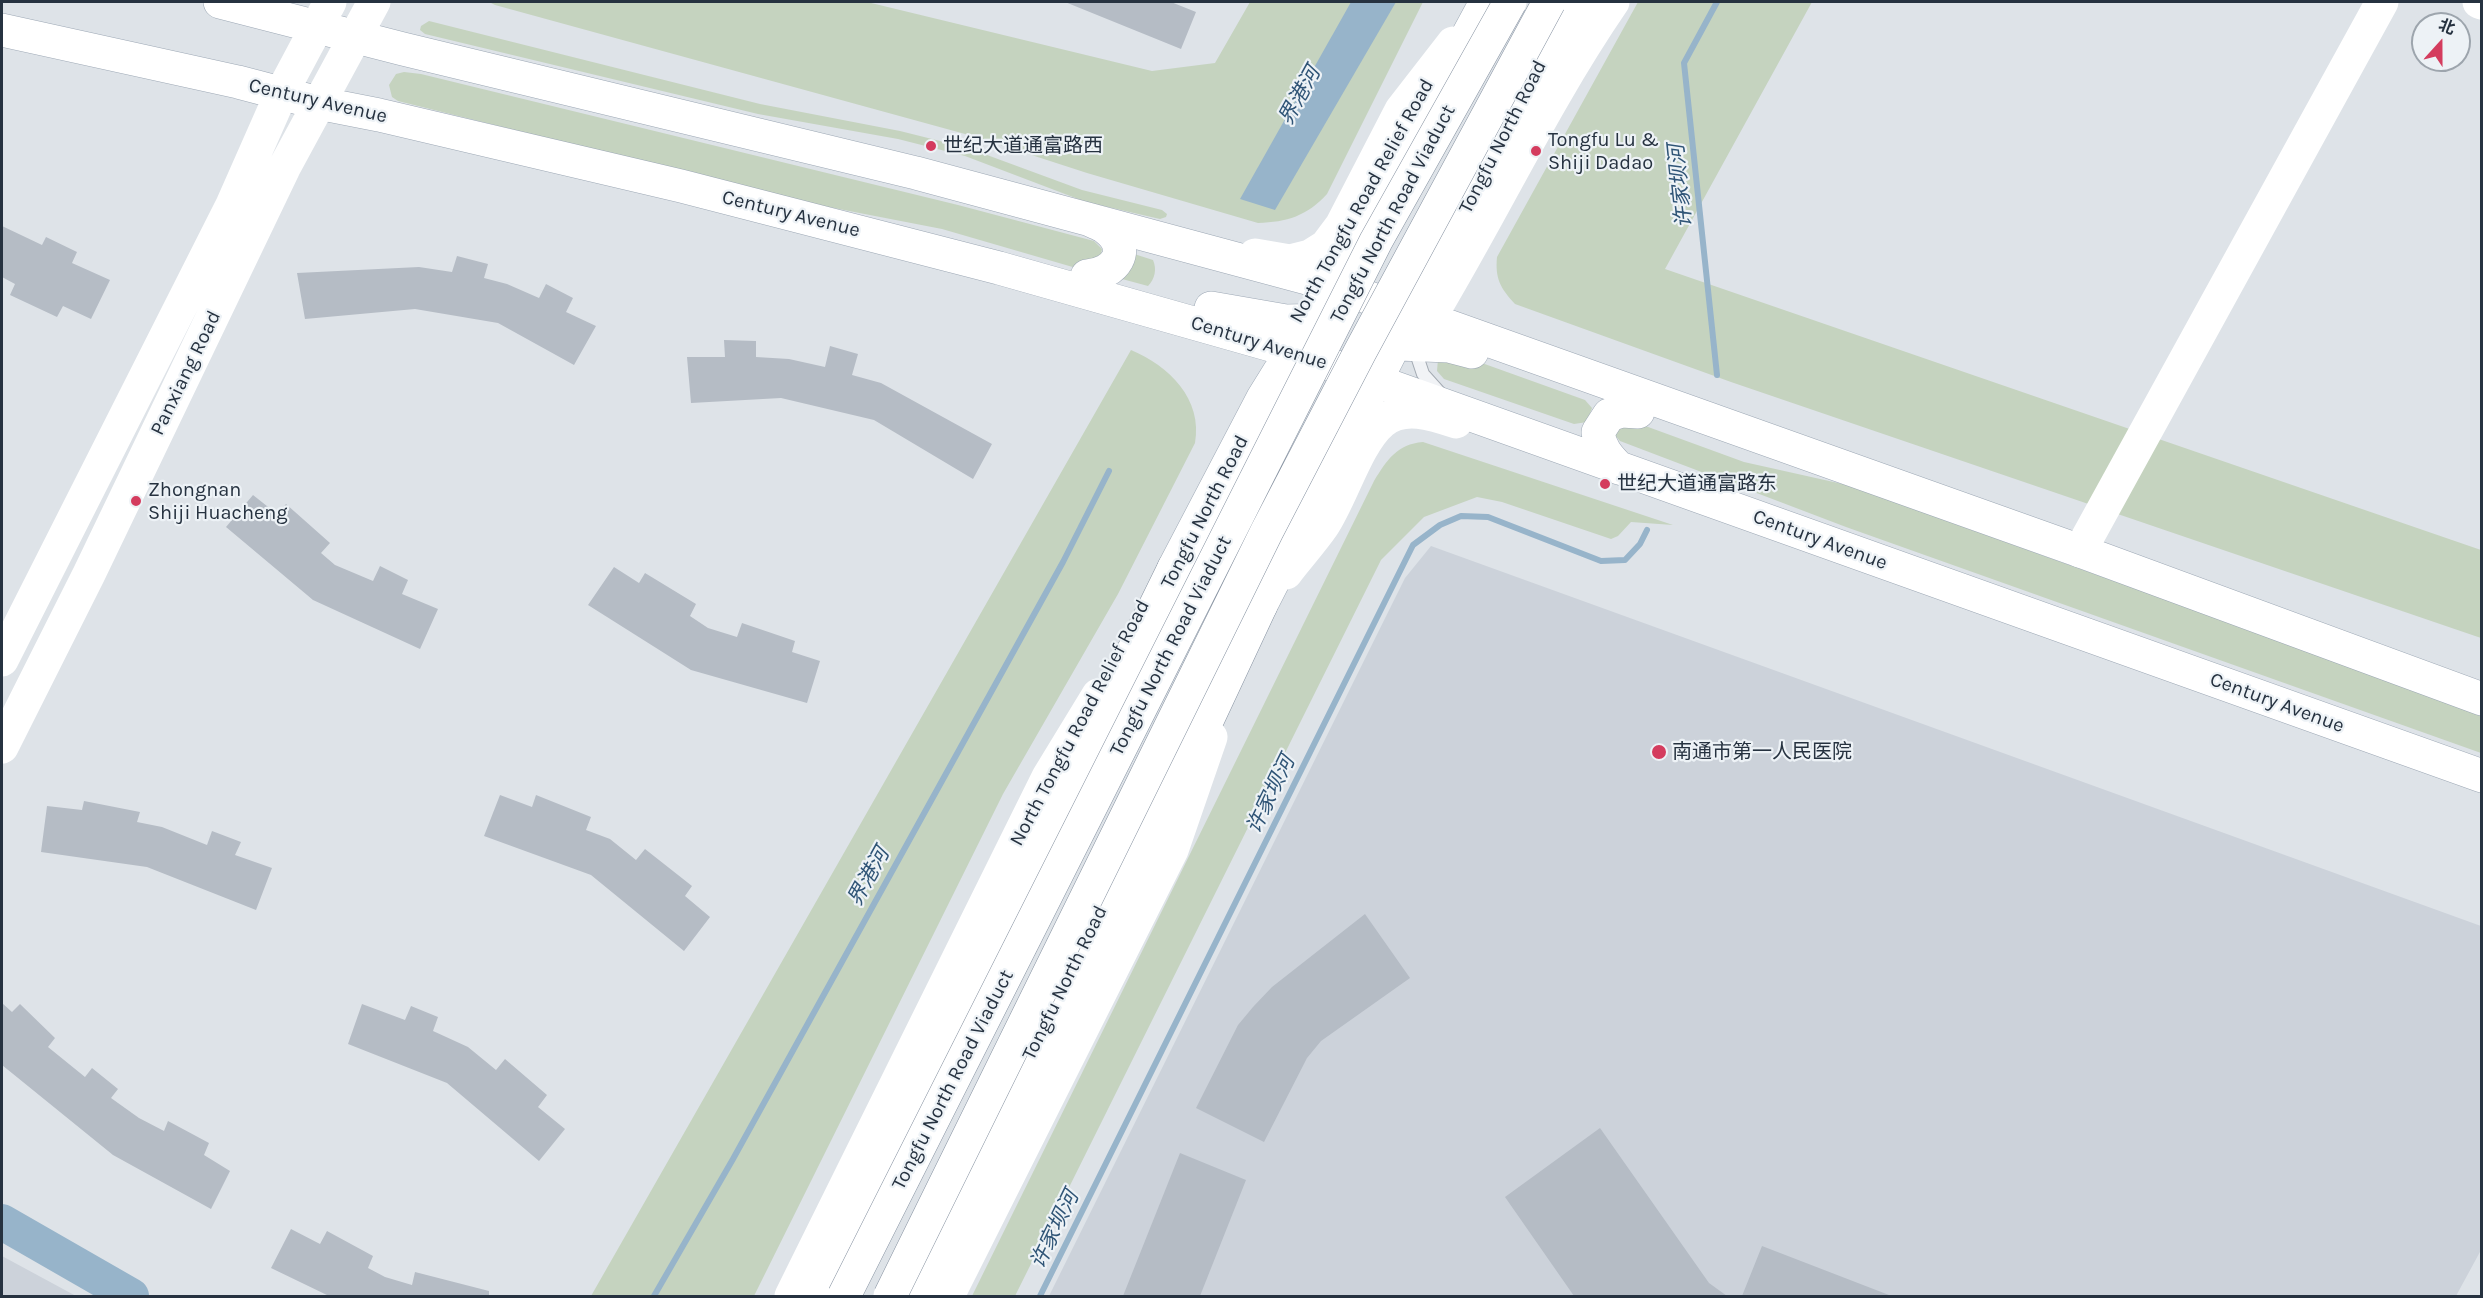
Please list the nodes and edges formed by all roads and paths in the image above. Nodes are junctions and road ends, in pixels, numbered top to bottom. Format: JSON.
{"nodes":[{"id":1,"x":220,"y":2,"type":"edge"},
{"id":2,"x":374,"y":2,"type":"edge"},
{"id":3,"x":1472,"y":2,"type":"edge"},
{"id":4,"x":1485,"y":2,"type":"edge"},
{"id":5,"x":1510,"y":2,"type":"edge"},
{"id":6,"x":1549,"y":2,"type":"edge"},
{"id":7,"x":1559,"y":2,"type":"edge"},
{"id":8,"x":1567,"y":2,"type":"edge"},
{"id":9,"x":1590,"y":2,"type":"edge"},
{"id":10,"x":1613,"y":2,"type":"edge"},
{"id":11,"x":2382,"y":2,"type":"edge"},
{"id":12,"x":323,"y":14,"type":"edge"},
{"id":13,"x":2,"y":30,"type":"edge"},
{"id":14,"x":355,"y":36,"type":"junction"},
{"id":15,"x":1440,"y":59,"type":"junction"},
{"id":16,"x":1536,"y":80,"type":"junction"},
{"id":17,"x":281,"y":94,"type":"junction"},
{"id":18,"x":318,"y":104,"type":"junction"},
{"id":19,"x":1493,"y":184,"type":"junction"},
{"id":20,"x":1045,"y":207,"type":"junction"},
{"id":21,"x":803,"y":218,"type":"junction"},
{"id":22,"x":1088,"y":219,"type":"junction"},
{"id":23,"x":1341,"y":226,"type":"junction"},
{"id":24,"x":1436,"y":261,"type":"junction"},
{"id":25,"x":1324,"y":275,"type":"junction"},
{"id":26,"x":1087,"y":276,"type":"junction"},
{"id":27,"x":1379,"y":302,"type":"junction"},
{"id":28,"x":1411,"y":330,"type":"junction"},
{"id":29,"x":1299,"y":340,"type":"junction"},
{"id":30,"x":1383,"y":391,"type":"junction"},
{"id":31,"x":1258,"y":397,"type":"junction"},
{"id":32,"x":1457,"y":408,"type":"junction"},
{"id":33,"x":1638,"y":412,"type":"junction"},
{"id":34,"x":1369,"y":439,"type":"junction"},
{"id":35,"x":1229,"y":452,"type":"junction"},
{"id":36,"x":1609,"y":464,"type":"junction"},
{"id":37,"x":1945,"y":504,"type":"junction"},
{"id":38,"x":2080,"y":551,"type":"junction"},
{"id":39,"x":1302,"y":553,"type":"junction"},
{"id":40,"x":1174,"y":568,"type":"junction"},
{"id":41,"x":1261,"y":605,"type":"junction"},
{"id":42,"x":2,"y":660,"type":"edge"},
{"id":43,"x":2481,"y":699,"type":"edge"},
{"id":44,"x":1203,"y":740,"type":"junction"},
{"id":45,"x":2,"y":747,"type":"edge"},
{"id":46,"x":2481,"y":776,"type":"edge"},
{"id":47,"x":790,"y":1296,"type":"edge"},
{"id":48,"x":817,"y":1296,"type":"edge"},
{"id":49,"x":826,"y":1296,"type":"edge"},
{"id":50,"x":844,"y":1296,"type":"edge"},
{"id":51,"x":890,"y":1296,"type":"edge"},
{"id":52,"x":916,"y":1296,"type":"edge"},
{"id":53,"x":948,"y":1296,"type":"edge"}],
"edges":[{"from":1,"to":12,"type":"main road"},
{"from":2,"to":14,"type":"main road","name":"Panxiang Road"},
{"from":3,"to":15,"type":"main road","name":"North Tongfu Road Relief Road"},
{"from":4,"to":15,"type":"main road"},
{"from":4,"to":25,"type":"main road"},
{"from":5,"to":50,"type":"main road","name":"Tongfu North Road Viaduct","bridge":true},
{"from":6,"to":51,"type":"main road","name":"Tongfu North Road Viaduct","bridge":true},
{"from":7,"to":24,"type":"lane"},
{"from":8,"to":16,"type":"main road","name":"Tongfu North Road"},
{"from":9,"to":16,"type":"main road"},
{"from":10,"to":19,"type":"main road"},
{"from":11,"to":38,"type":"main road"},
{"from":12,"to":14,"type":"main road"},
{"from":12,"to":17,"type":"main road","name":"Panxiang Road"},
{"from":13,"to":17,"type":"main road","name":"Century Avenue"},
{"from":14,"to":18,"type":"main road","name":"Panxiang Road"},
{"from":14,"to":20,"type":"main road"},
{"from":15,"to":23,"type":"main road"},
{"from":15,"to":25,"type":"main road","name":"North Tongfu Road Relief Road"},
{"from":16,"to":19,"type":"main road","name":"Tongfu North Road"},
{"from":17,"to":18,"type":"main road","name":"Century Avenue"},
{"from":17,"to":42,"type":"main road","name":"Panxiang Road"},
{"from":18,"to":21,"type":"main road","name":"Century Avenue"},
{"from":18,"to":45,"type":"main road","name":"Panxiang Road"},
{"from":19,"to":24,"type":"main road","name":"Tongfu North Road"},
{"from":19,"to":24,"type":"main road"},
{"from":20,"to":22,"type":"main road"},
{"from":20,"to":23,"type":"main road"},
{"from":21,"to":26,"type":"main road"},
{"from":21,"to":29,"type":"main road","name":"Century Avenue"},
{"from":22,"to":25,"type":"main road"},
{"from":22,"to":26,"type":"main road"},
{"from":23,"to":25,"type":"lane"},
{"from":24,"to":27,"type":"main road"},
{"from":24,"to":28,"type":"main road"},
{"from":24,"to":28,"type":"lane"},
{"from":25,"to":27,"type":"main road"},
{"from":25,"to":29,"type":"main road"},
{"from":26,"to":29,"type":"main road"},
{"from":27,"to":28,"type":"main road"},
{"from":27,"to":29,"type":"main road"},
{"from":28,"to":29,"type":"main road"},
{"from":28,"to":30,"type":"main road","name":"Tongfu North Road"},
{"from":28,"to":32,"type":"lane"},
{"from":28,"to":33,"type":"main road"},
{"from":28,"to":37,"type":"main road"},
{"from":29,"to":30,"type":"main road","name":"Century Avenue"},
{"from":29,"to":31,"type":"main road"},
{"from":30,"to":32,"type":"main road","name":"Century Avenue"},
{"from":30,"to":34,"type":"lane"},
{"from":30,"to":39,"type":"main road"},
{"from":30,"to":41,"type":"main road","name":"Tongfu North Road"},
{"from":31,"to":35,"type":"main road","name":"Tongfu North Road"},
{"from":31,"to":35,"type":"main road"},
{"from":32,"to":36,"type":"main road","name":"Century Avenue"},
{"from":33,"to":36,"type":"main road"},
{"from":33,"to":37,"type":"main road"},
{"from":34,"to":36,"type":"main road"},
{"from":34,"to":39,"type":"main road"},
{"from":35,"to":40,"type":"main road","name":"Tongfu North Road"},
{"from":35,"to":47,"type":"main road","name":"North Tongfu Road Relief Road"},
{"from":36,"to":46,"type":"main road","name":"Century Avenue"},
{"from":37,"to":38,"type":"main road"},
{"from":38,"to":43,"type":"main road"},
{"from":39,"to":41,"type":"main road"},
{"from":39,"to":44,"type":"main road"},
{"from":40,"to":48,"type":"main road"},
{"from":40,"to":49,"type":"main road","name":"Tongfu North Road"},
{"from":41,"to":44,"type":"main road"},
{"from":41,"to":52,"type":"main road","name":"Tongfu North Road"},
{"from":44,"to":52,"type":"main road"},
{"from":44,"to":53,"type":"main road"}]}
